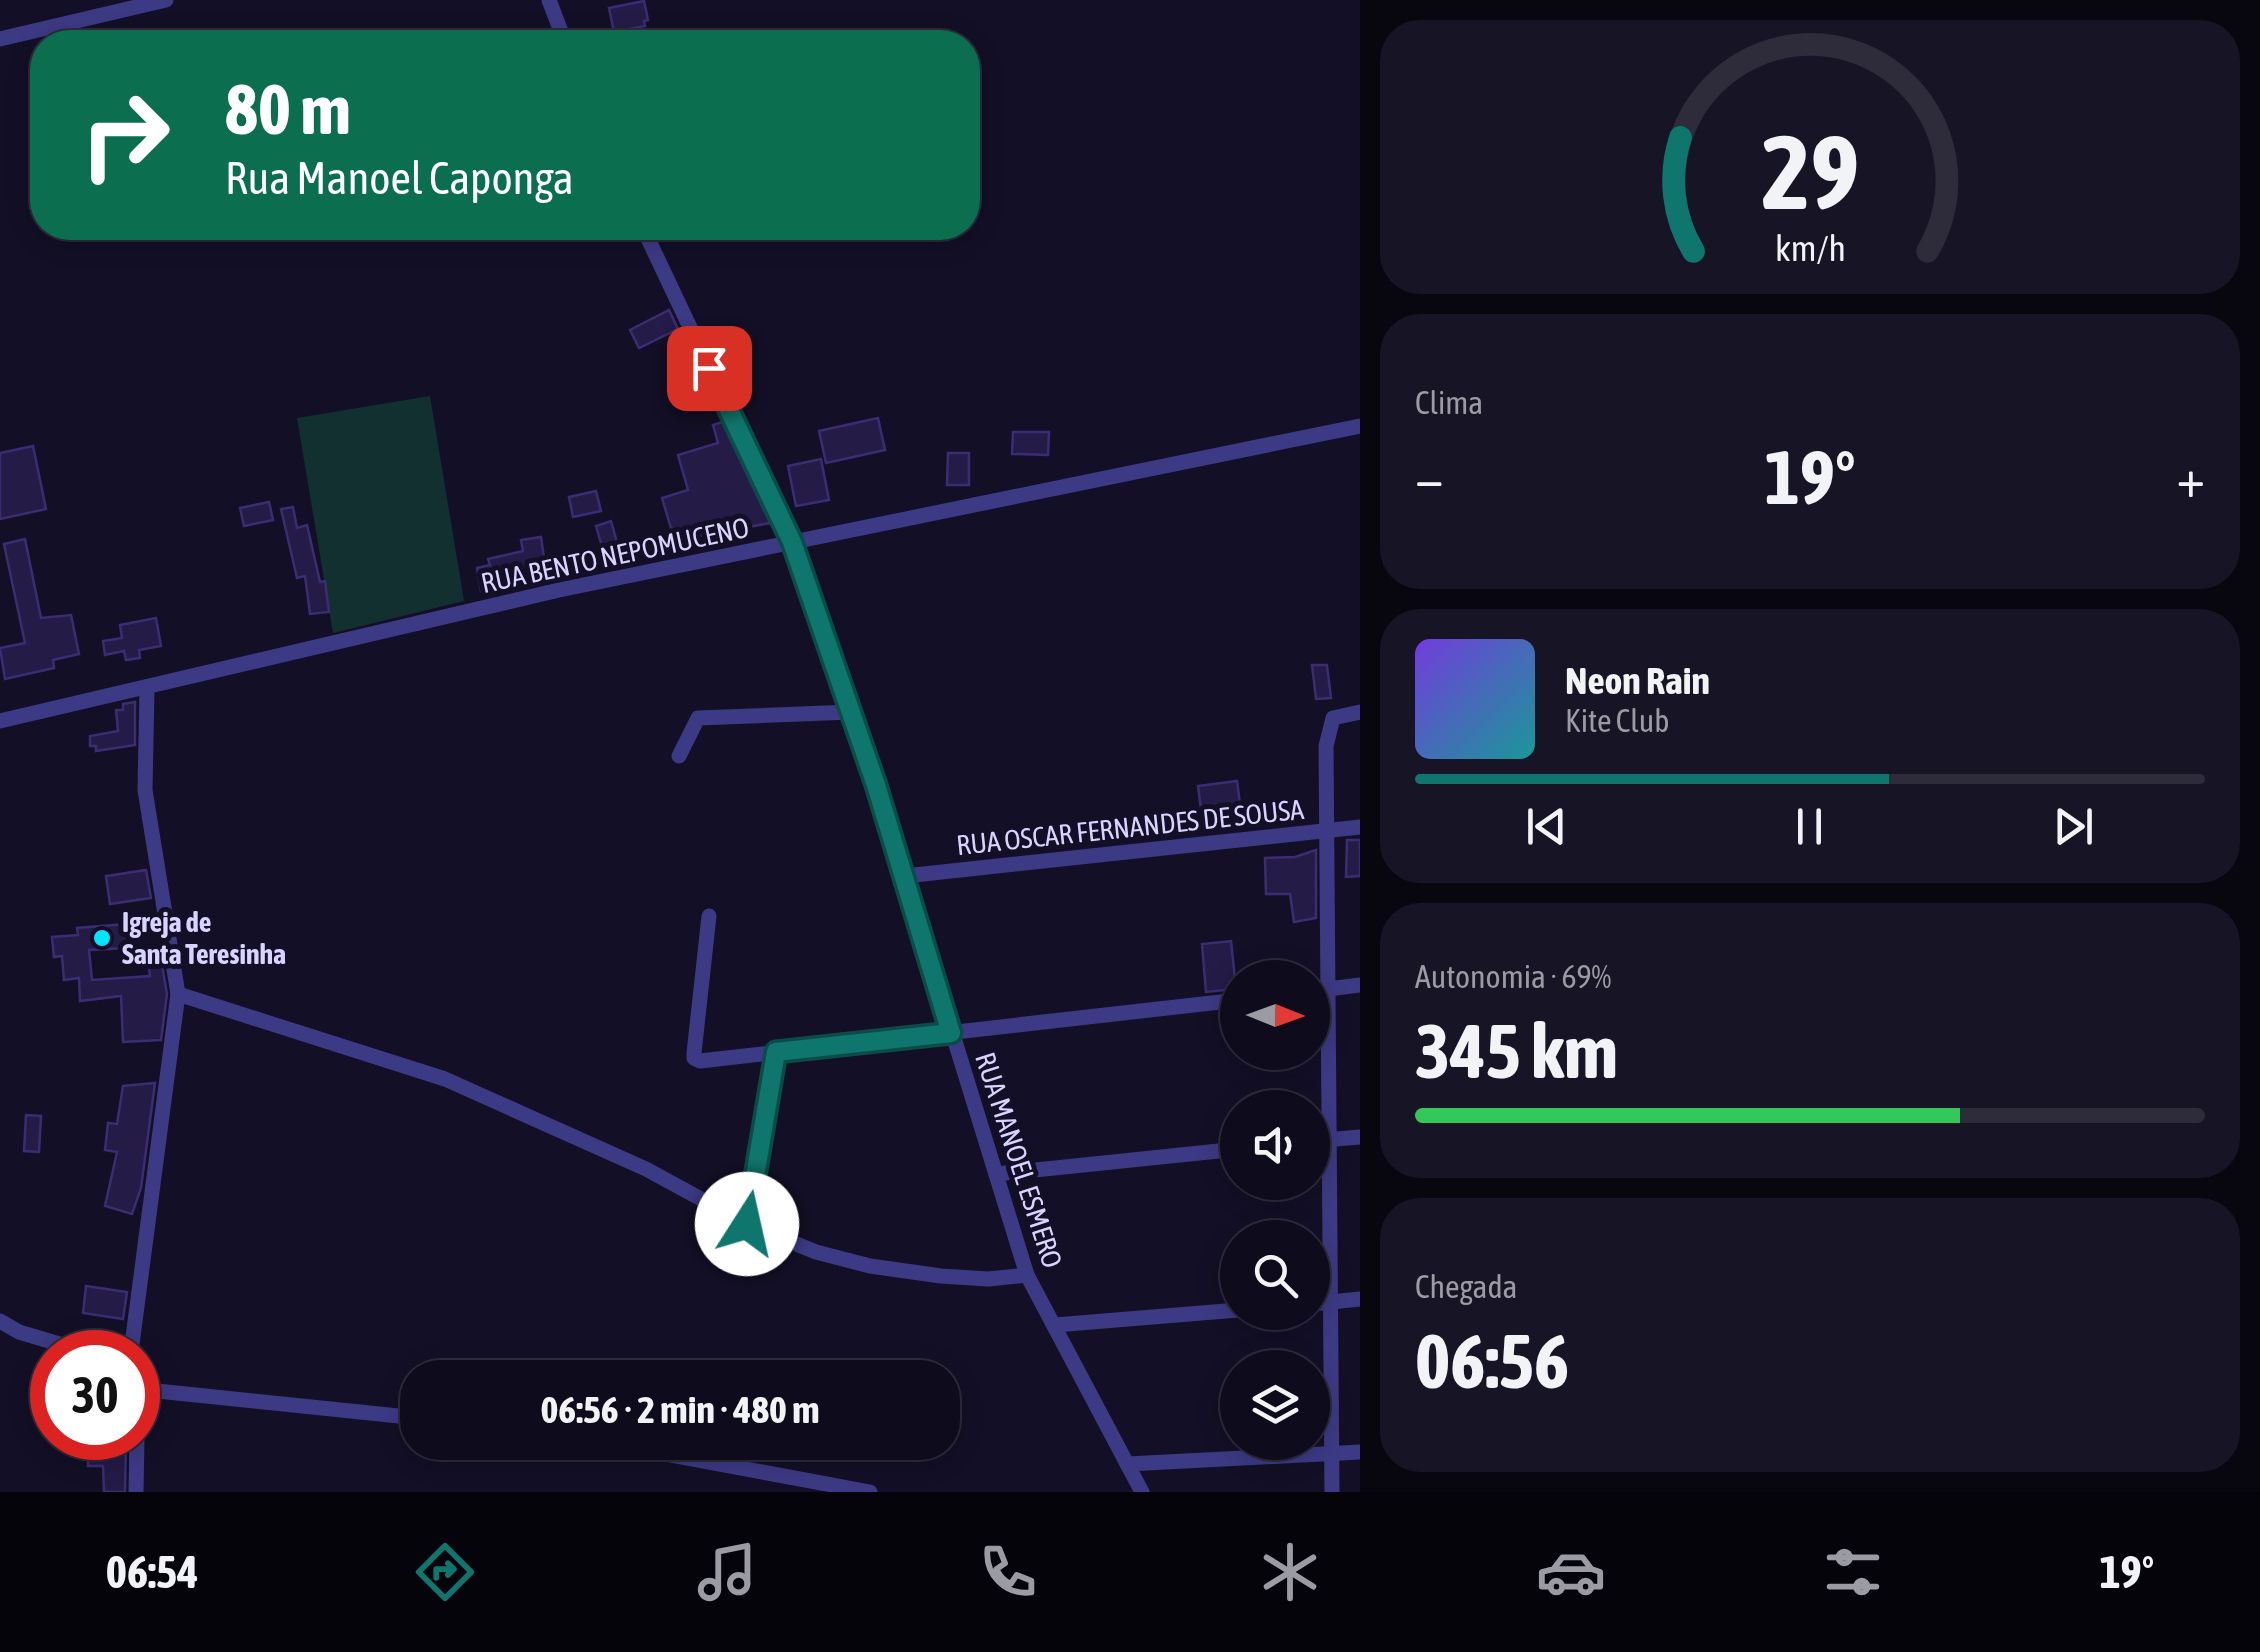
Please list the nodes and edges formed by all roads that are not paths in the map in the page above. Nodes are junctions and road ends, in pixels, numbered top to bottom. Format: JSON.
{"nodes":[{"id":1,"x":166,"y":0,"type":"edge"},
{"id":2,"x":548,"y":0,"type":"edge"},
{"id":3,"x":38,"y":30,"type":"edge"},
{"id":4,"x":560,"y":30,"type":"edge"},
{"id":5,"x":30,"y":32,"type":"edge"},
{"id":6,"x":0,"y":39,"type":"edge"},
{"id":7,"x":649,"y":240,"type":"edge"},
{"id":8,"x":1360,"y":426,"type":"edge"},
{"id":9,"x":792,"y":542,"type":"junction"},
{"id":10,"x":147,"y":688,"type":"junction"},
{"id":11,"x":851,"y":712,"type":"junction"},
{"id":12,"x":1354,"y":712,"type":"edge"},
{"id":13,"x":0,"y":720,"type":"edge"},
{"id":14,"x":679,"y":756,"type":"dead end"},
{"id":15,"x":1360,"y":827,"type":"edge"},
{"id":16,"x":1327,"y":830,"type":"junction"},
{"id":17,"x":905,"y":876,"type":"junction"},
{"id":18,"x":710,"y":916,"type":"dead end"},
{"id":19,"x":1321,"y":960,"type":"edge"},
{"id":20,"x":1360,"y":985,"type":"edge"},
{"id":21,"x":1330,"y":989,"type":"edge"},
{"id":22,"x":178,"y":994,"type":"junction"},
{"id":23,"x":1220,"y":1002,"type":"edge"},
{"id":24,"x":951,"y":1033,"type":"junction"},
{"id":25,"x":776,"y":1052,"type":"junction"},
{"id":26,"x":1360,"y":1137,"type":"edge"},
{"id":27,"x":1330,"y":1139,"type":"edge"},
{"id":28,"x":1220,"y":1151,"type":"edge"},
{"id":29,"x":996,"y":1174,"type":"junction"},
{"id":30,"x":747,"y":1224,"type":"junction"},
{"id":31,"x":1026,"y":1276,"type":"junction"},
{"id":32,"x":1360,"y":1300,"type":"edge"},
{"id":33,"x":1330,"y":1302,"type":"edge"},
{"id":34,"x":1220,"y":1311,"type":"edge"},
{"id":35,"x":0,"y":1321,"type":"edge"},
{"id":36,"x":1055,"y":1325,"type":"junction"},
{"id":37,"x":134,"y":1330,"type":"edge"},
{"id":38,"x":1323,"y":1330,"type":"edge"},
{"id":39,"x":30,"y":1336,"type":"edge"},
{"id":40,"x":160,"y":1391,"type":"edge"},
{"id":41,"x":400,"y":1416,"type":"edge"},
{"id":42,"x":1360,"y":1452,"type":"edge"},
{"id":43,"x":1332,"y":1454,"type":"junction"},
{"id":44,"x":137,"y":1460,"type":"edge"},
{"id":45,"x":696,"y":1460,"type":"edge"},
{"id":46,"x":1127,"y":1464,"type":"junction"},
{"id":47,"x":861,"y":1491,"type":"edge"},
{"id":48,"x":136,"y":1492,"type":"edge"},
{"id":49,"x":1142,"y":1492,"type":"edge"},
{"id":50,"x":1332,"y":1492,"type":"edge"}],
"edges":[{"from":1,"to":3,"type":"street"},
{"from":2,"to":4,"type":"street"},
{"from":5,"to":6,"type":"street"},
{"from":7,"to":9,"type":"street","name":"RUA MANOEL ESMERO"},
{"from":8,"to":9,"type":"street","name":"RUA BENTO NEPOMUCENO"},
{"from":9,"to":10,"type":"street","name":"RUA BENTO NEPOMUCENO"},
{"from":9,"to":11,"type":"street","name":"RUA MANOEL ESMERO"},
{"from":10,"to":13,"type":"street","name":"RUA BENTO NEPOMUCENO"},
{"from":10,"to":22,"type":"street"},
{"from":11,"to":14,"type":"street"},
{"from":11,"to":17,"type":"street","name":"RUA MANOEL ESMERO"},
{"from":12,"to":16,"type":"street"},
{"from":15,"to":16,"type":"street","name":"RUA OSCAR FERNANDES DE SOUSA"},
{"from":16,"to":17,"type":"street","name":"RUA OSCAR FERNANDES DE SOUSA"},
{"from":16,"to":19,"type":"street"},
{"from":17,"to":24,"type":"street","name":"RUA MANOEL ESMERO"},
{"from":18,"to":25,"type":"street"},
{"from":20,"to":21,"type":"street"},
{"from":22,"to":30,"type":"street"},
{"from":22,"to":37,"type":"street"},
{"from":23,"to":24,"type":"street"},
{"from":24,"to":25,"type":"street"},
{"from":24,"to":29,"type":"street","name":"RUA MANOEL ESMERO"},
{"from":25,"to":30,"type":"street"},
{"from":26,"to":27,"type":"street"},
{"from":28,"to":29,"type":"street"},
{"from":29,"to":31,"type":"street","name":"RUA MANOEL ESMERO"},
{"from":30,"to":31,"type":"street"},
{"from":31,"to":36,"type":"street","name":"RUA MANOEL ESMERO"},
{"from":32,"to":33,"type":"street"},
{"from":34,"to":36,"type":"street"},
{"from":35,"to":39,"type":"street"},
{"from":36,"to":46,"type":"street","name":"RUA MANOEL ESMERO"},
{"from":38,"to":43,"type":"street"},
{"from":40,"to":41,"type":"street"},
{"from":42,"to":43,"type":"street"},
{"from":43,"to":46,"type":"street"},
{"from":43,"to":50,"type":"street"},
{"from":44,"to":48,"type":"street"},
{"from":45,"to":47,"type":"street"},
{"from":46,"to":49,"type":"street","name":"RUA MANOEL ESMERO"}]}
